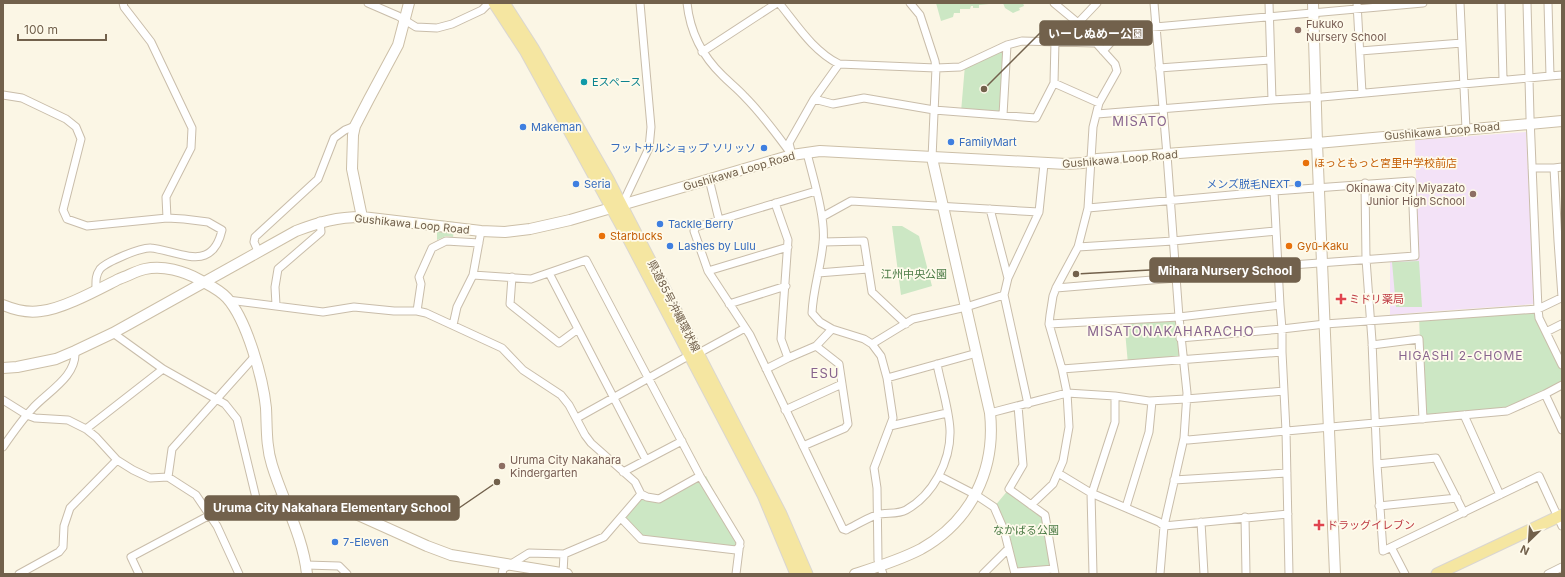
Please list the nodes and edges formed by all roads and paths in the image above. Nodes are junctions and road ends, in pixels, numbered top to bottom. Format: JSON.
{"nodes":[{"id":1,"x":123,"y":3,"type":"edge"},
{"id":2,"x":368,"y":3,"type":"edge"},
{"id":3,"x":410,"y":3,"type":"edge"},
{"id":4,"x":489,"y":3,"type":"edge"},
{"id":5,"x":494,"y":3,"type":"edge"},
{"id":6,"x":504,"y":3,"type":"edge"},
{"id":7,"x":640,"y":3,"type":"edge"},
{"id":8,"x":687,"y":3,"type":"edge"},
{"id":9,"x":778,"y":3,"type":"edge"},
{"id":10,"x":910,"y":3,"type":"edge"},
{"id":11,"x":1054,"y":3,"type":"edge"},
{"id":12,"x":1097,"y":3,"type":"edge"},
{"id":13,"x":1154,"y":3,"type":"edge"},
{"id":14,"x":1269,"y":3,"type":"edge"},
{"id":15,"x":1423,"y":3,"type":"edge"},
{"id":16,"x":1460,"y":3,"type":"edge"},
{"id":17,"x":1501,"y":3,"type":"edge"},
{"id":18,"x":1526,"y":3,"type":"edge"},
{"id":19,"x":1548,"y":3,"type":"edge"},
{"id":20,"x":1358,"y":6,"type":"edge"},
{"id":21,"x":1313,"y":8,"type":"edge"},
{"id":22,"x":1269,"y":17,"type":"junction"},
{"id":23,"x":405,"y":20,"type":"junction"},
{"id":24,"x":1078,"y":23,"type":"junction"},
{"id":25,"x":1156,"y":27,"type":"junction"},
{"id":26,"x":1055,"y":41,"type":"junction"},
{"id":27,"x":1094,"y":43,"type":"junction"},
{"id":28,"x":1462,"y":43,"type":"junction"},
{"id":29,"x":1007,"y":45,"type":"junction"},
{"id":30,"x":1103,"y":51,"type":"junction"},
{"id":31,"x":1360,"y":51,"type":"junction"},
{"id":32,"x":702,"y":52,"type":"junction"},
{"id":33,"x":1270,"y":60,"type":"junction"},
{"id":34,"x":839,"y":64,"type":"junction"},
{"id":35,"x":936,"y":68,"type":"junction"},
{"id":36,"x":1159,"y":68,"type":"junction"},
{"id":37,"x":1562,"y":75,"type":"edge"},
{"id":38,"x":1550,"y":76,"type":"junction"},
{"id":39,"x":1528,"y":77,"type":"junction"},
{"id":40,"x":1504,"y":80,"type":"junction"},
{"id":41,"x":1054,"y":83,"type":"junction"},
{"id":42,"x":1463,"y":83,"type":"junction"},
{"id":43,"x":1362,"y":93,"type":"junction"},
{"id":44,"x":3,"y":95,"type":"edge"},
{"id":45,"x":1316,"y":97,"type":"junction"},
{"id":46,"x":814,"y":99,"type":"junction"},
{"id":47,"x":1272,"y":100,"type":"junction"},
{"id":48,"x":1099,"y":103,"type":"junction"},
{"id":49,"x":934,"y":110,"type":"junction"},
{"id":50,"x":1163,"y":110,"type":"junction"},
{"id":51,"x":1097,"y":114,"type":"junction"},
{"id":52,"x":1002,"y":115,"type":"junction"},
{"id":53,"x":1562,"y":121,"type":"edge"},
{"id":54,"x":1530,"y":124,"type":"junction"},
{"id":55,"x":356,"y":126,"type":"junction"},
{"id":56,"x":1466,"y":129,"type":"junction"},
{"id":57,"x":1317,"y":142,"type":"junction"},
{"id":58,"x":807,"y":153,"type":"junction"},
{"id":59,"x":792,"y":155,"type":"junction"},
{"id":60,"x":1167,"y":155,"type":"junction"},
{"id":61,"x":932,"y":158,"type":"junction"},
{"id":62,"x":1091,"y":162,"type":"junction"},
{"id":63,"x":1044,"y":164,"type":"junction"},
{"id":64,"x":1562,"y":167,"type":"edge"},
{"id":65,"x":1532,"y":168,"type":"junction"},
{"id":66,"x":1554,"y":168,"type":"junction"},
{"id":67,"x":709,"y":179,"type":"junction"},
{"id":68,"x":1365,"y":183,"type":"junction"},
{"id":69,"x":1319,"y":188,"type":"junction"},
{"id":70,"x":816,"y":191,"type":"junction"},
{"id":71,"x":1274,"y":191,"type":"junction"},
{"id":72,"x":1170,"y":202,"type":"junction"},
{"id":73,"x":776,"y":203,"type":"junction"},
{"id":74,"x":617,"y":206,"type":"junction"},
{"id":75,"x":943,"y":206,"type":"junction"},
{"id":76,"x":1088,"y":208,"type":"junction"},
{"id":77,"x":990,"y":209,"type":"junction"},
{"id":78,"x":1039,"y":212,"type":"junction"},
{"id":79,"x":362,"y":217,"type":"junction"},
{"id":80,"x":822,"y":217,"type":"junction"},
{"id":81,"x":167,"y":218,"type":"junction"},
{"id":82,"x":719,"y":220,"type":"junction"},
{"id":83,"x":320,"y":221,"type":"junction"},
{"id":84,"x":481,"y":231,"type":"junction"},
{"id":85,"x":1276,"y":231,"type":"junction"},
{"id":86,"x":1560,"y":240,"type":"edge"},
{"id":87,"x":1173,"y":241,"type":"junction"},
{"id":88,"x":824,"y":242,"type":"junction"},
{"id":89,"x":479,"y":243,"type":"junction"},
{"id":90,"x":788,"y":247,"type":"junction"},
{"id":91,"x":1078,"y":247,"type":"junction"},
{"id":92,"x":258,"y":251,"type":"junction"},
{"id":93,"x":1366,"y":259,"type":"junction"},
{"id":94,"x":1323,"y":263,"type":"junction"},
{"id":95,"x":1278,"y":266,"type":"junction"},
{"id":96,"x":868,"y":269,"type":"junction"},
{"id":97,"x":708,"y":271,"type":"junction"},
{"id":98,"x":549,"y":273,"type":"junction"},
{"id":99,"x":818,"y":273,"type":"junction"},
{"id":100,"x":472,"y":275,"type":"junction"},
{"id":101,"x":512,"y":277,"type":"junction"},
{"id":102,"x":1008,"y":278,"type":"junction"},
{"id":103,"x":1176,"y":278,"type":"junction"},
{"id":104,"x":204,"y":282,"type":"junction"},
{"id":105,"x":786,"y":286,"type":"junction"},
{"id":106,"x":1056,"y":288,"type":"junction"},
{"id":107,"x":96,"y":290,"type":"junction"},
{"id":108,"x":1004,"y":295,"type":"junction"},
{"id":109,"x":1562,"y":297,"type":"edge"},
{"id":110,"x":228,"y":300,"type":"junction"},
{"id":111,"x":729,"y":304,"type":"junction"},
{"id":112,"x":3,"y":305,"type":"edge"},
{"id":113,"x":276,"y":305,"type":"junction"},
{"id":114,"x":1280,"y":305,"type":"junction"},
{"id":115,"x":966,"y":307,"type":"junction"},
{"id":116,"x":1538,"y":309,"type":"junction"},
{"id":117,"x":417,"y":311,"type":"junction"},
{"id":118,"x":1179,"y":316,"type":"junction"},
{"id":119,"x":1370,"y":321,"type":"junction"},
{"id":120,"x":906,"y":324,"type":"junction"},
{"id":121,"x":1049,"y":324,"type":"junction"},
{"id":122,"x":1325,"y":324,"type":"junction"},
{"id":123,"x":1562,"y":324,"type":"edge"},
{"id":124,"x":453,"y":325,"type":"junction"},
{"id":125,"x":745,"y":328,"type":"junction"},
{"id":126,"x":578,"y":329,"type":"junction"},
{"id":127,"x":832,"y":329,"type":"junction"},
{"id":128,"x":1282,"y":329,"type":"junction"},
{"id":129,"x":1546,"y":332,"type":"junction"},
{"id":130,"x":113,"y":333,"type":"junction"},
{"id":131,"x":1180,"y":338,"type":"junction"},
{"id":132,"x":872,"y":344,"type":"junction"},
{"id":133,"x":1372,"y":344,"type":"junction"},
{"id":134,"x":816,"y":346,"type":"junction"},
{"id":135,"x":1562,"y":346,"type":"edge"},
{"id":136,"x":1555,"y":350,"type":"junction"},
{"id":137,"x":75,"y":351,"type":"junction"},
{"id":138,"x":1282,"y":352,"type":"junction"},
{"id":139,"x":977,"y":353,"type":"junction"},
{"id":140,"x":694,"y":354,"type":"junction"},
{"id":141,"x":255,"y":356,"type":"junction"},
{"id":142,"x":788,"y":358,"type":"junction"},
{"id":143,"x":1182,"y":359,"type":"junction"},
{"id":144,"x":937,"y":364,"type":"junction"},
{"id":145,"x":1562,"y":365,"type":"edge"},
{"id":146,"x":3,"y":368,"type":"edge"},
{"id":147,"x":163,"y":369,"type":"junction"},
{"id":148,"x":766,"y":369,"type":"junction"},
{"id":149,"x":1062,"y":369,"type":"junction"},
{"id":150,"x":887,"y":378,"type":"junction"},
{"id":151,"x":649,"y":379,"type":"junction"},
{"id":152,"x":842,"y":384,"type":"junction"},
{"id":153,"x":1562,"y":385,"type":"edge"},
{"id":154,"x":1284,"y":391,"type":"junction"},
{"id":155,"x":1067,"y":393,"type":"junction"},
{"id":156,"x":1546,"y":394,"type":"junction"},
{"id":157,"x":1115,"y":396,"type":"junction"},
{"id":158,"x":614,"y":398,"type":"junction"},
{"id":159,"x":216,"y":399,"type":"junction"},
{"id":160,"x":1186,"y":399,"type":"junction"},
{"id":161,"x":3,"y":400,"type":"edge"},
{"id":162,"x":1152,"y":401,"type":"junction"},
{"id":163,"x":1028,"y":404,"type":"junction"},
{"id":164,"x":1018,"y":406,"type":"junction"},
{"id":165,"x":785,"y":410,"type":"junction"},
{"id":166,"x":947,"y":413,"type":"junction"},
{"id":167,"x":990,"y":414,"type":"junction"},
{"id":168,"x":27,"y":415,"type":"junction"},
{"id":169,"x":1464,"y":415,"type":"junction"},
{"id":170,"x":577,"y":418,"type":"junction"},
{"id":171,"x":1423,"y":418,"type":"junction"},
{"id":172,"x":1374,"y":424,"type":"junction"},
{"id":173,"x":890,"y":426,"type":"junction"},
{"id":174,"x":1329,"y":427,"type":"junction"},
{"id":175,"x":86,"y":429,"type":"junction"},
{"id":176,"x":1562,"y":430,"type":"edge"},
{"id":177,"x":1286,"y":431,"type":"junction"},
{"id":178,"x":1184,"y":438,"type":"junction"},
{"id":179,"x":682,"y":441,"type":"junction"},
{"id":180,"x":803,"y":446,"type":"junction"},
{"id":181,"x":3,"y":447,"type":"edge"},
{"id":182,"x":117,"y":460,"type":"junction"},
{"id":183,"x":646,"y":460,"type":"junction"},
{"id":184,"x":1377,"y":464,"type":"junction"},
{"id":185,"x":623,"y":472,"type":"junction"},
{"id":186,"x":1058,"y":473,"type":"junction"},
{"id":187,"x":1287,"y":473,"type":"junction"},
{"id":188,"x":700,"y":476,"type":"junction"},
{"id":189,"x":939,"y":476,"type":"junction"},
{"id":190,"x":168,"y":477,"type":"junction"},
{"id":191,"x":1174,"y":480,"type":"junction"},
{"id":192,"x":1091,"y":493,"type":"junction"},
{"id":193,"x":641,"y":494,"type":"junction"},
{"id":194,"x":976,"y":495,"type":"junction"},
{"id":195,"x":1500,"y":495,"type":"junction"},
{"id":196,"x":284,"y":498,"type":"junction"},
{"id":197,"x":1457,"y":498,"type":"junction"},
{"id":198,"x":257,"y":502,"type":"junction"},
{"id":199,"x":1031,"y":505,"type":"junction"},
{"id":200,"x":1379,"y":506,"type":"junction"},
{"id":201,"x":1126,"y":507,"type":"junction"},
{"id":202,"x":1464,"y":513,"type":"junction"},
{"id":203,"x":1288,"y":514,"type":"junction"},
{"id":204,"x":877,"y":515,"type":"junction"},
{"id":205,"x":292,"y":516,"type":"junction"},
{"id":206,"x":211,"y":517,"type":"junction"},
{"id":207,"x":1245,"y":517,"type":"junction"},
{"id":208,"x":621,"y":518,"type":"junction"},
{"id":209,"x":1561,"y":519,"type":"edge"},
{"id":210,"x":1201,"y":522,"type":"junction"},
{"id":211,"x":1164,"y":526,"type":"junction"},
{"id":212,"x":740,"y":546,"type":"junction"},
{"id":213,"x":1391,"y":547,"type":"junction"},
{"id":214,"x":1008,"y":549,"type":"junction"},
{"id":215,"x":564,"y":554,"type":"junction"},
{"id":216,"x":512,"y":565,"type":"junction"},
{"id":217,"x":1562,"y":567,"type":"edge"},
{"id":218,"x":307,"y":569,"type":"edge"},
{"id":219,"x":882,"y":570,"type":"edge"},
{"id":220,"x":1054,"y":571,"type":"edge"},
{"id":221,"x":1453,"y":571,"type":"edge"},
{"id":222,"x":1015,"y":573,"type":"edge"},
{"id":223,"x":19,"y":574,"type":"edge"},
{"id":224,"x":139,"y":574,"type":"edge"},
{"id":225,"x":239,"y":574,"type":"edge"},
{"id":226,"x":347,"y":574,"type":"edge"},
{"id":227,"x":502,"y":574,"type":"edge"},
{"id":228,"x":565,"y":574,"type":"edge"},
{"id":229,"x":736,"y":574,"type":"edge"},
{"id":230,"x":796,"y":574,"type":"edge"},
{"id":231,"x":807,"y":574,"type":"edge"},
{"id":232,"x":855,"y":574,"type":"edge"},
{"id":233,"x":984,"y":574,"type":"edge"},
{"id":234,"x":1093,"y":574,"type":"edge"},
{"id":235,"x":1160,"y":574,"type":"edge"},
{"id":236,"x":1204,"y":574,"type":"edge"},
{"id":237,"x":1246,"y":574,"type":"edge"},
{"id":238,"x":1289,"y":574,"type":"edge"},
{"id":239,"x":1335,"y":574,"type":"edge"},
{"id":240,"x":1405,"y":574,"type":"edge"},
{"id":241,"x":1437,"y":574,"type":"edge"},
{"id":242,"x":1548,"y":574,"type":"edge"}],
"edges":[{"from":1,"to":81,"type":"street"},
{"from":2,"to":23,"type":"street"},
{"from":3,"to":23,"type":"main road"},
{"from":4,"to":23,"type":"street"},
{"from":5,"to":74,"type":"main road","name":"県道85号沖縄環状線"},
{"from":6,"to":74,"type":"main road","name":"県道85号沖縄環状線"},
{"from":7,"to":74,"type":"street"},
{"from":8,"to":32,"type":"street"},
{"from":9,"to":32,"type":"street"},
{"from":9,"to":34,"type":"street"},
{"from":10,"to":35,"type":"street"},
{"from":11,"to":24,"type":"street"},
{"from":12,"to":24,"type":"street"},
{"from":13,"to":25,"type":"street"},
{"from":14,"to":22,"type":"street"},
{"from":15,"to":20,"type":"street"},
{"from":16,"to":28,"type":"street"},
{"from":17,"to":40,"type":"street"},
{"from":18,"to":39,"type":"street"},
{"from":19,"to":38,"type":"street"},
{"from":20,"to":21,"type":"street"},
{"from":20,"to":31,"type":"street"},
{"from":21,"to":22,"type":"street"},
{"from":21,"to":45,"type":"main road"},
{"from":22,"to":25,"type":"street"},
{"from":22,"to":33,"type":"street"},
{"from":23,"to":55,"type":"main road"},
{"from":24,"to":27,"type":"street"},
{"from":25,"to":30,"type":"street"},
{"from":25,"to":36,"type":"street"},
{"from":26,"to":27,"type":"street"},
{"from":26,"to":29,"type":"street"},
{"from":26,"to":41,"type":"street"},
{"from":27,"to":30,"type":"street"},
{"from":28,"to":31,"type":"street"},
{"from":28,"to":42,"type":"street"},
{"from":29,"to":35,"type":"street"},
{"from":29,"to":52,"type":"street"},
{"from":30,"to":48,"type":"street"},
{"from":31,"to":43,"type":"street"},
{"from":32,"to":59,"type":"street"},
{"from":33,"to":36,"type":"street"},
{"from":33,"to":47,"type":"street"},
{"from":34,"to":35,"type":"street"},
{"from":34,"to":46,"type":"street"},
{"from":35,"to":49,"type":"street"},
{"from":36,"to":50,"type":"street"},
{"from":37,"to":38,"type":"street"},
{"from":38,"to":39,"type":"street"},
{"from":39,"to":40,"type":"street"},
{"from":39,"to":54,"type":"street"},
{"from":40,"to":42,"type":"street"},
{"from":41,"to":48,"type":"street"},
{"from":41,"to":52,"type":"street"},
{"from":42,"to":43,"type":"street"},
{"from":42,"to":56,"type":"street"},
{"from":43,"to":45,"type":"street"},
{"from":44,"to":81,"type":"street"},
{"from":45,"to":47,"type":"street"},
{"from":45,"to":57,"type":"main road"},
{"from":46,"to":49,"type":"street"},
{"from":46,"to":59,"type":"street"},
{"from":47,"to":50,"type":"street"},
{"from":48,"to":51,"type":"street"},
{"from":49,"to":52,"type":"street"},
{"from":49,"to":61,"type":"street"},
{"from":50,"to":51,"type":"street"},
{"from":50,"to":60,"type":"street"},
{"from":51,"to":62,"type":"street"},
{"from":53,"to":54,"type":"main road","name":"Gushikawa Loop Road"},
{"from":54,"to":56,"type":"main road","name":"Gushikawa Loop Road"},
{"from":54,"to":65,"type":"street"},
{"from":55,"to":79,"type":"main road"},
{"from":55,"to":92,"type":"street"},
{"from":56,"to":57,"type":"main road","name":"Gushikawa Loop Road"},
{"from":57,"to":60,"type":"main road","name":"Gushikawa Loop Road"},
{"from":57,"to":69,"type":"main road"},
{"from":58,"to":59,"type":"main road","name":"Gushikawa Loop Road"},
{"from":58,"to":61,"type":"main road","name":"Gushikawa Loop Road"},
{"from":58,"to":70,"type":"street"},
{"from":59,"to":67,"type":"main road","name":"Gushikawa Loop Road"},
{"from":60,"to":62,"type":"main road","name":"Gushikawa Loop Road"},
{"from":60,"to":72,"type":"street"},
{"from":61,"to":63,"type":"main road","name":"Gushikawa Loop Road"},
{"from":61,"to":75,"type":"main road"},
{"from":62,"to":63,"type":"main road","name":"Gushikawa Loop Road"},
{"from":62,"to":76,"type":"street"},
{"from":63,"to":78,"type":"street"},
{"from":64,"to":66,"type":"street"},
{"from":65,"to":66,"type":"street"},
{"from":65,"to":116,"type":"street"},
{"from":66,"to":86,"type":"street"},
{"from":67,"to":74,"type":"main road","name":"Gushikawa Loop Road"},
{"from":67,"to":82,"type":"street"},
{"from":68,"to":69,"type":"street"},
{"from":68,"to":93,"type":"street"},
{"from":68,"to":93,"type":"street"},
{"from":69,"to":71,"type":"street"},
{"from":69,"to":94,"type":"main road"},
{"from":70,"to":73,"type":"street"},
{"from":70,"to":80,"type":"street"},
{"from":71,"to":72,"type":"street"},
{"from":71,"to":85,"type":"street"},
{"from":72,"to":76,"type":"street"},
{"from":72,"to":87,"type":"street"},
{"from":73,"to":82,"type":"street"},
{"from":73,"to":90,"type":"street"},
{"from":74,"to":84,"type":"main road","name":"Gushikawa Loop Road"},
{"from":74,"to":140,"type":"main road","name":"県道85号沖縄環状線"},
{"from":75,"to":77,"type":"street"},
{"from":75,"to":80,"type":"street"},
{"from":75,"to":115,"type":"main road"},
{"from":76,"to":91,"type":"street"},
{"from":77,"to":78,"type":"street"},
{"from":77,"to":102,"type":"street"},
{"from":78,"to":102,"type":"street"},
{"from":79,"to":83,"type":"main road","name":"Gushikawa Loop Road"},
{"from":79,"to":84,"type":"main road","name":"Gushikawa Loop Road"},
{"from":80,"to":88,"type":"street"},
{"from":81,"to":107,"type":"street"},
{"from":82,"to":97,"type":"street"},
{"from":83,"to":92,"type":"main road","name":"Gushikawa Loop Road"},
{"from":83,"to":113,"type":"street"},
{"from":84,"to":89,"type":"street"},
{"from":85,"to":87,"type":"street"},
{"from":85,"to":95,"type":"street"},
{"from":86,"to":109,"type":"street"},
{"from":87,"to":91,"type":"street"},
{"from":87,"to":103,"type":"street"},
{"from":88,"to":96,"type":"street"},
{"from":88,"to":99,"type":"street"},
{"from":89,"to":100,"type":"street"},
{"from":89,"to":117,"type":"street"},
{"from":90,"to":97,"type":"street"},
{"from":90,"to":105,"type":"street"},
{"from":91,"to":106,"type":"street"},
{"from":92,"to":104,"type":"main road","name":"Gushikawa Loop Road"},
{"from":93,"to":94,"type":"street"},
{"from":93,"to":119,"type":"street"},
{"from":94,"to":95,"type":"street"},
{"from":94,"to":122,"type":"main road"},
{"from":95,"to":103,"type":"street"},
{"from":95,"to":114,"type":"street"},
{"from":96,"to":99,"type":"street"},
{"from":96,"to":120,"type":"street"},
{"from":97,"to":111,"type":"street"},
{"from":98,"to":101,"type":"street"},
{"from":98,"to":126,"type":"street"},
{"from":98,"to":151,"type":"street"},
{"from":99,"to":127,"type":"street"},
{"from":100,"to":101,"type":"street"},
{"from":100,"to":124,"type":"street"},
{"from":101,"to":126,"type":"street"},
{"from":102,"to":108,"type":"street"},
{"from":103,"to":106,"type":"street"},
{"from":103,"to":118,"type":"street"},
{"from":104,"to":107,"type":"main road"},
{"from":104,"to":110,"type":"main road"},
{"from":104,"to":130,"type":"main road","name":"Gushikawa Loop Road"},
{"from":105,"to":111,"type":"street"},
{"from":105,"to":142,"type":"street"},
{"from":106,"to":121,"type":"street"},
{"from":107,"to":112,"type":"main road"},
{"from":108,"to":115,"type":"street"},
{"from":108,"to":163,"type":"street"},
{"from":109,"to":116,"type":"street"},
{"from":110,"to":113,"type":"street"},
{"from":110,"to":141,"type":"main road"},
{"from":111,"to":125,"type":"street"},
{"from":113,"to":117,"type":"street"},
{"from":114,"to":118,"type":"street"},
{"from":114,"to":128,"type":"street"},
{"from":115,"to":120,"type":"street"},
{"from":115,"to":139,"type":"main road"},
{"from":116,"to":119,"type":"street"},
{"from":116,"to":129,"type":"street"},
{"from":117,"to":124,"type":"street"},
{"from":118,"to":121,"type":"street"},
{"from":118,"to":131,"type":"street"},
{"from":119,"to":122,"type":"street"},
{"from":119,"to":133,"type":"street"},
{"from":120,"to":132,"type":"street"},
{"from":121,"to":149,"type":"street"},
{"from":122,"to":128,"type":"street"},
{"from":122,"to":174,"type":"main road"},
{"from":123,"to":129,"type":"street"},
{"from":124,"to":170,"type":"street"},
{"from":125,"to":140,"type":"street"},
{"from":125,"to":148,"type":"street"},
{"from":126,"to":158,"type":"street"},
{"from":127,"to":132,"type":"street"},
{"from":127,"to":134,"type":"street"},
{"from":128,"to":131,"type":"street"},
{"from":128,"to":138,"type":"street"},
{"from":129,"to":136,"type":"street"},
{"from":130,"to":137,"type":"main road","name":"Gushikawa Loop Road"},
{"from":130,"to":147,"type":"street"},
{"from":131,"to":143,"type":"street"},
{"from":132,"to":150,"type":"street"},
{"from":133,"to":171,"type":"street"},
{"from":133,"to":172,"type":"street"},
{"from":134,"to":142,"type":"street"},
{"from":134,"to":152,"type":"street"},
{"from":135,"to":136,"type":"street"},
{"from":136,"to":145,"type":"street"},
{"from":137,"to":146,"type":"main road","name":"Gushikawa Loop Road"},
{"from":137,"to":168,"type":"street"},
{"from":138,"to":143,"type":"street"},
{"from":138,"to":154,"type":"street"},
{"from":139,"to":144,"type":"street"},
{"from":139,"to":167,"type":"main road"},
{"from":140,"to":151,"type":"street"},
{"from":140,"to":230,"type":"main road","name":"県道85号沖縄環状線"},
{"from":140,"to":231,"type":"main road","name":"県道85号沖縄環状線"},
{"from":141,"to":159,"type":"street"},
{"from":141,"to":196,"type":"main road"},
{"from":142,"to":148,"type":"street"},
{"from":143,"to":149,"type":"street"},
{"from":143,"to":160,"type":"street"},
{"from":144,"to":150,"type":"street"},
{"from":144,"to":166,"type":"street"},
{"from":147,"to":159,"type":"street"},
{"from":147,"to":175,"type":"street"},
{"from":148,"to":165,"type":"street"},
{"from":149,"to":155,"type":"street"},
{"from":150,"to":173,"type":"street"},
{"from":151,"to":158,"type":"street"},
{"from":151,"to":179,"type":"street"},
{"from":152,"to":165,"type":"street"},
{"from":152,"to":180,"type":"street"},
{"from":153,"to":156,"type":"street"},
{"from":154,"to":160,"type":"street"},
{"from":154,"to":177,"type":"street"},
{"from":155,"to":157,"type":"street"},
{"from":155,"to":163,"type":"street"},
{"from":155,"to":186,"type":"street"},
{"from":156,"to":169,"type":"street"},
{"from":156,"to":176,"type":"street"},
{"from":157,"to":162,"type":"street"},
{"from":157,"to":192,"type":"street"},
{"from":158,"to":170,"type":"street"},
{"from":158,"to":183,"type":"street"},
{"from":159,"to":190,"type":"street"},
{"from":159,"to":198,"type":"street"},
{"from":160,"to":162,"type":"street"},
{"from":160,"to":178,"type":"street"},
{"from":161,"to":168,"type":"street"},
{"from":162,"to":201,"type":"street"},
{"from":163,"to":164,"type":"street"},
{"from":164,"to":167,"type":"street"},
{"from":164,"to":199,"type":"street"},
{"from":165,"to":180,"type":"street"},
{"from":166,"to":173,"type":"street"},
{"from":166,"to":189,"type":"street"},
{"from":167,"to":194,"type":"main road"},
{"from":168,"to":175,"type":"street"},
{"from":168,"to":181,"type":"street"},
{"from":169,"to":171,"type":"street"},
{"from":169,"to":195,"type":"street"},
{"from":170,"to":185,"type":"street"},
{"from":171,"to":172,"type":"street"},
{"from":172,"to":174,"type":"street"},
{"from":172,"to":184,"type":"street"},
{"from":173,"to":204,"type":"street"},
{"from":174,"to":177,"type":"street"},
{"from":174,"to":239,"type":"main road"},
{"from":175,"to":182,"type":"street"},
{"from":177,"to":178,"type":"street"},
{"from":177,"to":187,"type":"street"},
{"from":178,"to":191,"type":"street"},
{"from":179,"to":183,"type":"street"},
{"from":179,"to":188,"type":"street"},
{"from":180,"to":204,"type":"street"},
{"from":182,"to":190,"type":"street"},
{"from":182,"to":223,"type":"street"},
{"from":183,"to":185,"type":"street"},
{"from":184,"to":197,"type":"street"},
{"from":184,"to":200,"type":"street"},
{"from":185,"to":193,"type":"street"},
{"from":186,"to":192,"type":"street"},
{"from":186,"to":199,"type":"street"},
{"from":187,"to":191,"type":"street"},
{"from":187,"to":203,"type":"street"},
{"from":188,"to":193,"type":"street"},
{"from":188,"to":212,"type":"street"},
{"from":189,"to":194,"type":"street"},
{"from":189,"to":204,"type":"street"},
{"from":190,"to":206,"type":"street"},
{"from":191,"to":211,"type":"street"},
{"from":192,"to":201,"type":"street"},
{"from":192,"to":234,"type":"street"},
{"from":193,"to":208,"type":"street"},
{"from":194,"to":214,"type":"street"},
{"from":194,"to":219,"type":"main road"},
{"from":195,"to":202,"type":"street"},
{"from":195,"to":209,"type":"street"},
{"from":196,"to":198,"type":"street"},
{"from":196,"to":205,"type":"main road"},
{"from":197,"to":200,"type":"street"},
{"from":197,"to":202,"type":"street"},
{"from":198,"to":206,"type":"street"},
{"from":199,"to":220,"type":"street"},
{"from":200,"to":213,"type":"street"},
{"from":201,"to":211,"type":"street"},
{"from":202,"to":213,"type":"street"},
{"from":203,"to":207,"type":"street"},
{"from":203,"to":238,"type":"street"},
{"from":204,"to":219,"type":"street"},
{"from":205,"to":216,"type":"main road"},
{"from":205,"to":218,"type":"main road"},
{"from":206,"to":224,"type":"street"},
{"from":206,"to":225,"type":"street"},
{"from":207,"to":210,"type":"street"},
{"from":207,"to":237,"type":"street"},
{"from":208,"to":212,"type":"street"},
{"from":208,"to":215,"type":"street"},
{"from":209,"to":221,"type":"main road"},
{"from":210,"to":211,"type":"street"},
{"from":210,"to":236,"type":"street"},
{"from":211,"to":235,"type":"street"},
{"from":212,"to":229,"type":"street"},
{"from":213,"to":240,"type":"street"},
{"from":214,"to":222,"type":"street"},
{"from":214,"to":233,"type":"street"},
{"from":215,"to":216,"type":"street"},
{"from":215,"to":228,"type":"street"},
{"from":216,"to":227,"type":"street"},
{"from":216,"to":228,"type":"main road"},
{"from":217,"to":242,"type":"street"},
{"from":218,"to":226,"type":"street"},
{"from":219,"to":232,"type":"main road"},
{"from":220,"to":222,"type":"street"},
{"from":221,"to":241,"type":"main road"}]}
